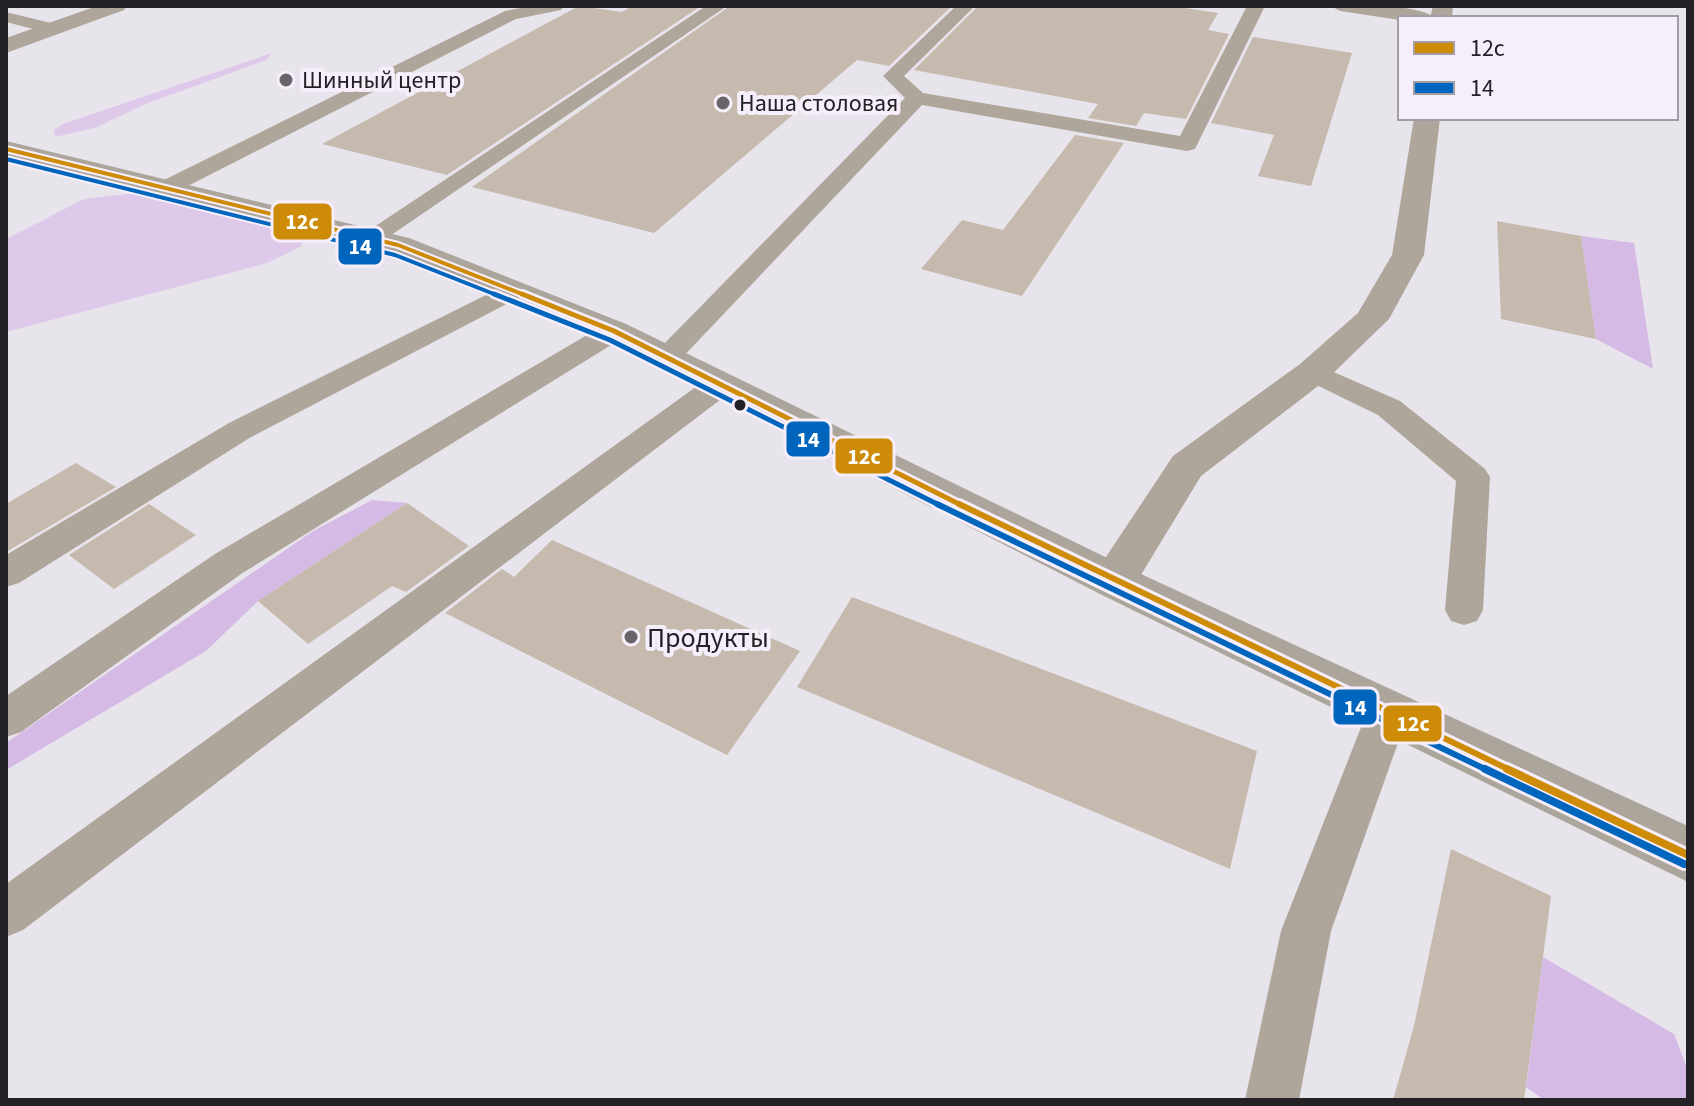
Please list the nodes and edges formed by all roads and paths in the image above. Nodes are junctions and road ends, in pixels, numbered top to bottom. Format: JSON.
{"nodes":[{"id":1,"x":117,"y":6,"type":"edge"},
{"id":2,"x":555,"y":6,"type":"edge"},
{"id":3,"x":718,"y":6,"type":"edge"},
{"id":4,"x":966,"y":6,"type":"edge"},
{"id":5,"x":1256,"y":6,"type":"edge"},
{"id":6,"x":1340,"y":6,"type":"edge"},
{"id":7,"x":1412,"y":16,"type":"edge"},
{"id":8,"x":6,"y":17,"type":"edge"},
{"id":9,"x":53,"y":29,"type":"junction"},
{"id":10,"x":6,"y":46,"type":"edge"},
{"id":11,"x":917,"y":98,"type":"junction"},
{"id":12,"x":1427,"y":120,"type":"edge"},
{"id":13,"x":6,"y":149,"type":"edge"},
{"id":14,"x":166,"y":188,"type":"junction"},
{"id":15,"x":372,"y":237,"type":"junction"},
{"id":16,"x":512,"y":290,"type":"junction"},
{"id":17,"x":614,"y":331,"type":"junction"},
{"id":18,"x":668,"y":356,"type":"junction"},
{"id":19,"x":1313,"y":372,"type":"junction"},
{"id":20,"x":722,"y":383,"type":"junction"},
{"id":21,"x":6,"y":573,"type":"edge"},
{"id":22,"x":1114,"y":581,"type":"junction"},
{"id":23,"x":1464,"y":610,"type":"dead end"},
{"id":24,"x":1388,"y":712,"type":"junction"},
{"id":25,"x":6,"y":719,"type":"edge"},
{"id":26,"x":1688,"y":855,"type":"edge"},
{"id":27,"x":6,"y":913,"type":"edge"},
{"id":28,"x":1272,"y":1100,"type":"edge"}],
"edges":[{"from":1,"to":9,"type":"street"},
{"from":2,"to":14,"type":"lane"},
{"from":3,"to":15,"type":"lane"},
{"from":4,"to":11,"type":"lane"},
{"from":5,"to":11,"type":"lane"},
{"from":6,"to":7,"type":"lane"},
{"from":8,"to":9,"type":"lane"},
{"from":9,"to":10,"type":"street"},
{"from":11,"to":18,"type":"lane"},
{"from":12,"to":19,"type":"street"},
{"from":13,"to":14,"type":"main road"},
{"from":14,"to":15,"type":"main road"},
{"from":15,"to":16,"type":"main road"},
{"from":16,"to":17,"type":"main road"},
{"from":16,"to":21,"type":"lane"},
{"from":17,"to":18,"type":"main road"},
{"from":17,"to":25,"type":"lane"},
{"from":18,"to":20,"type":"main road"},
{"from":19,"to":22,"type":"street"},
{"from":19,"to":23,"type":"lane"},
{"from":20,"to":22,"type":"main road"},
{"from":20,"to":27,"type":"lane"},
{"from":22,"to":24,"type":"main road"},
{"from":24,"to":26,"type":"main road"},
{"from":24,"to":28,"type":"lane"}]}
